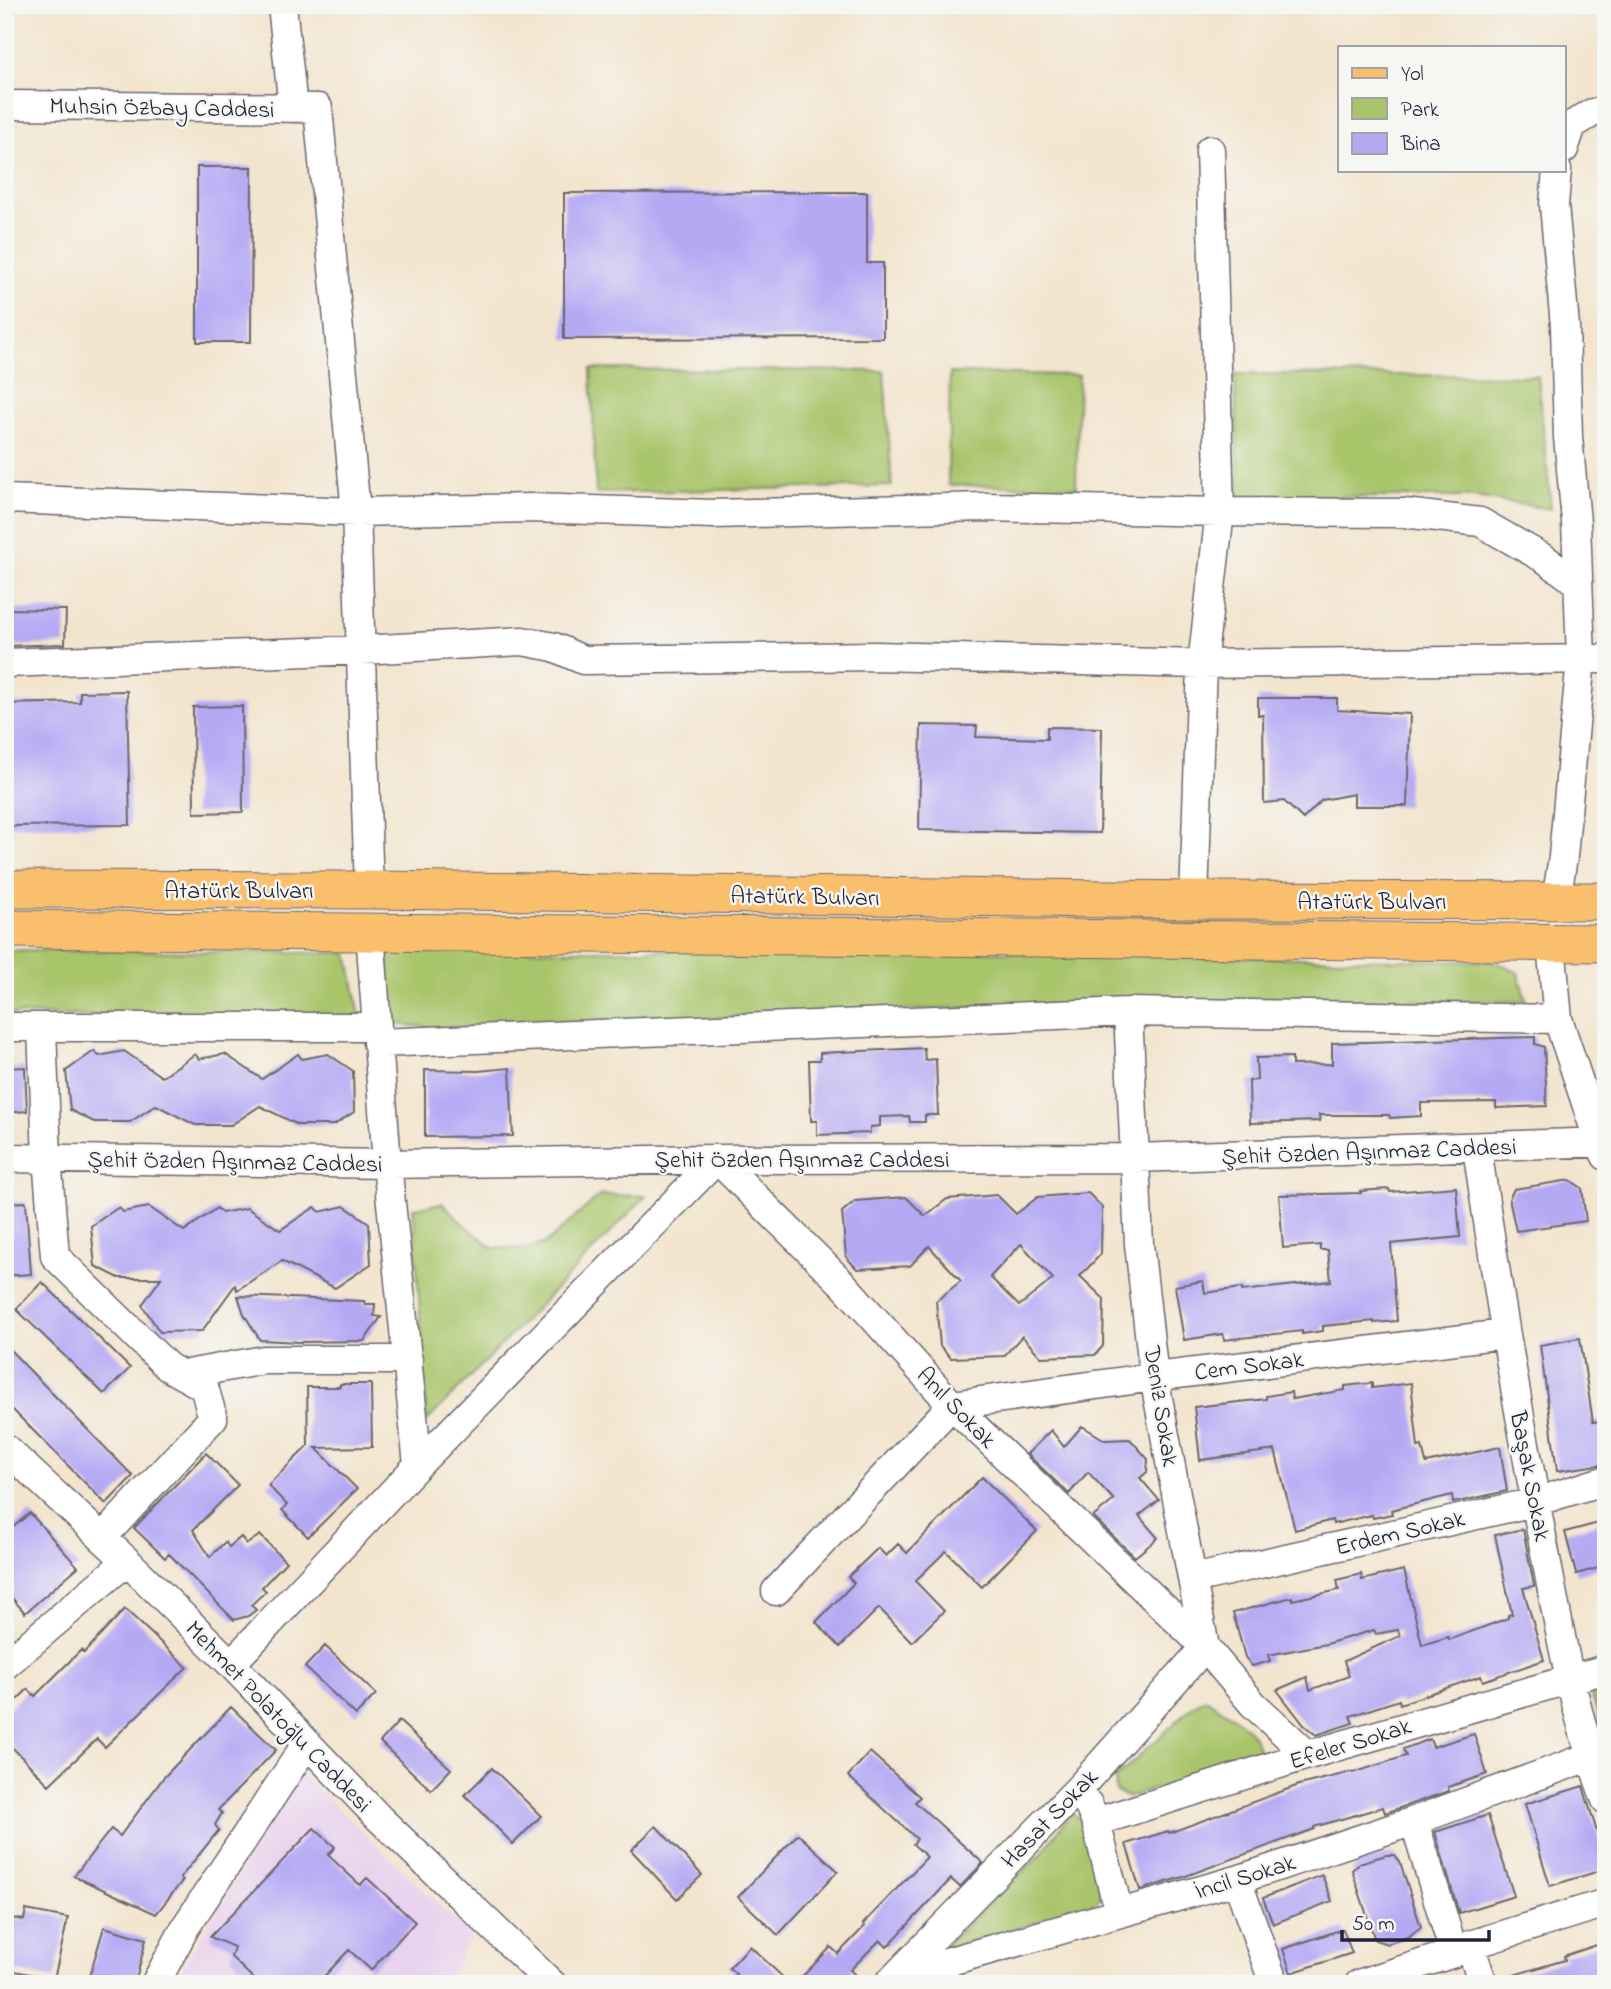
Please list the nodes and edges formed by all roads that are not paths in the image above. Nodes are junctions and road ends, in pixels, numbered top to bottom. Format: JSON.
{"nodes":[{"id":1,"x":282,"y":5,"type":"edge"},
{"id":2,"x":5,"y":105,"type":"edge"},
{"id":3,"x":305,"y":108,"type":"junction"},
{"id":4,"x":1606,"y":111,"type":"edge"},
{"id":5,"x":1566,"y":143,"type":"edge"},
{"id":6,"x":1210,"y":150,"type":"dead end"},
{"id":7,"x":1557,"y":172,"type":"edge"},
{"id":8,"x":5,"y":499,"type":"edge"},
{"id":9,"x":356,"y":512,"type":"junction"},
{"id":10,"x":1220,"y":512,"type":"junction"},
{"id":11,"x":1578,"y":583,"type":"junction"},
{"id":12,"x":362,"y":650,"type":"junction"},
{"id":13,"x":1593,"y":658,"type":"edge"},
{"id":14,"x":5,"y":663,"type":"edge"},
{"id":15,"x":1202,"y":664,"type":"junction"},
{"id":16,"x":5,"y":889,"type":"edge"},
{"id":17,"x":369,"y":890,"type":"junction"},
{"id":18,"x":1194,"y":900,"type":"junction"},
{"id":19,"x":1556,"y":901,"type":"junction"},
{"id":20,"x":1606,"y":901,"type":"edge"},
{"id":21,"x":5,"y":929,"type":"edge"},
{"id":22,"x":370,"y":932,"type":"junction"},
{"id":23,"x":1606,"y":943,"type":"edge"},
{"id":24,"x":1551,"y":944,"type":"junction"},
{"id":25,"x":1128,"y":1012,"type":"junction"},
{"id":26,"x":1558,"y":1019,"type":"junction"},
{"id":27,"x":5,"y":1027,"type":"edge"},
{"id":28,"x":42,"y":1028,"type":"junction"},
{"id":29,"x":376,"y":1035,"type":"junction"},
{"id":30,"x":1604,"y":1147,"type":"edge"},
{"id":31,"x":1477,"y":1148,"type":"junction"},
{"id":32,"x":5,"y":1158,"type":"edge"},
{"id":33,"x":47,"y":1158,"type":"junction"},
{"id":34,"x":1135,"y":1158,"type":"junction"},
{"id":35,"x":717,"y":1159,"type":"junction"},
{"id":36,"x":387,"y":1164,"type":"junction"},
{"id":37,"x":1504,"y":1334,"type":"junction"},
{"id":38,"x":408,"y":1360,"type":"junction"},
{"id":39,"x":182,"y":1375,"type":"junction"},
{"id":40,"x":1154,"y":1377,"type":"junction"},
{"id":41,"x":952,"y":1405,"type":"junction"},
{"id":42,"x":5,"y":1448,"type":"edge"},
{"id":43,"x":418,"y":1465,"type":"junction"},
{"id":44,"x":1606,"y":1480,"type":"edge"},
{"id":45,"x":1535,"y":1502,"type":"junction"},
{"id":46,"x":102,"y":1538,"type":"junction"},
{"id":47,"x":127,"y":1561,"type":"junction"},
{"id":48,"x":1193,"y":1579,"type":"junction"},
{"id":49,"x":776,"y":1591,"type":"dead end"},
{"id":50,"x":1205,"y":1647,"type":"junction"},
{"id":51,"x":231,"y":1664,"type":"junction"},
{"id":52,"x":5,"y":1665,"type":"edge"},
{"id":53,"x":1606,"y":1669,"type":"edge"},
{"id":54,"x":1569,"y":1679,"type":"junction"},
{"id":55,"x":307,"y":1743,"type":"junction"},
{"id":56,"x":1308,"y":1755,"type":"junction"},
{"id":57,"x":1589,"y":1757,"type":"junction"},
{"id":58,"x":1080,"y":1787,"type":"junction"},
{"id":59,"x":1606,"y":1800,"type":"edge"},
{"id":60,"x":1414,"y":1821,"type":"junction"},
{"id":61,"x":1096,"y":1822,"type":"junction"},
{"id":62,"x":1237,"y":1880,"type":"junction"},
{"id":63,"x":1606,"y":1903,"type":"edge"},
{"id":64,"x":1119,"y":1913,"type":"junction"},
{"id":65,"x":1462,"y":1949,"type":"junction"},
{"id":66,"x":891,"y":1980,"type":"edge"},
{"id":67,"x":155,"y":1984,"type":"edge"},
{"id":68,"x":552,"y":1984,"type":"edge"},
{"id":69,"x":1274,"y":1984,"type":"edge"},
{"id":70,"x":1359,"y":1984,"type":"edge"},
{"id":71,"x":1483,"y":1984,"type":"edge"}],
"edges":[{"from":1,"to":3,"type":"street"},
{"from":2,"to":3,"type":"street","name":"Muhsin Özbay Caddesi"},
{"from":3,"to":9,"type":"street"},
{"from":4,"to":5,"type":"street"},
{"from":6,"to":10,"type":"street"},
{"from":7,"to":11,"type":"street"},
{"from":8,"to":9,"type":"street"},
{"from":9,"to":10,"type":"street"},
{"from":9,"to":12,"type":"street"},
{"from":10,"to":11,"type":"street"},
{"from":10,"to":15,"type":"street"},
{"from":11,"to":13,"type":"street"},
{"from":12,"to":14,"type":"street"},
{"from":12,"to":15,"type":"street"},
{"from":12,"to":17,"type":"street"},
{"from":13,"to":15,"type":"street"},
{"from":13,"to":19,"type":"street"},
{"from":15,"to":18,"type":"street"},
{"from":16,"to":17,"type":"main road","name":"Atatürk Bulvarı"},
{"from":17,"to":18,"type":"main road","name":"Atatürk Bulvarı"},
{"from":17,"to":22,"type":"main road"},
{"from":18,"to":19,"type":"main road","name":"Atatürk Bulvarı"},
{"from":19,"to":20,"type":"main road","name":"Atatürk Bulvarı"},
{"from":19,"to":24,"type":"main road"},
{"from":21,"to":22,"type":"main road","name":"Atatürk Bulvarı"},
{"from":22,"to":24,"type":"main road","name":"Atatürk Bulvarı"},
{"from":22,"to":29,"type":"street"},
{"from":23,"to":24,"type":"main road","name":"Atatürk Bulvarı"},
{"from":24,"to":26,"type":"street"},
{"from":25,"to":26,"type":"street"},
{"from":25,"to":29,"type":"street"},
{"from":25,"to":34,"type":"street","name":"Deniz Sokak"},
{"from":26,"to":30,"type":"street"},
{"from":27,"to":28,"type":"street"},
{"from":28,"to":29,"type":"street"},
{"from":28,"to":33,"type":"street"},
{"from":29,"to":36,"type":"street"},
{"from":30,"to":31,"type":"street","name":"Şehit Özden Aşınmaz Caddesi"},
{"from":31,"to":34,"type":"street","name":"Şehit Özden Aşınmaz Caddesi"},
{"from":31,"to":37,"type":"street","name":"Başak Sokak"},
{"from":32,"to":33,"type":"street","name":"Şehit Özden Aşınmaz Caddesi"},
{"from":33,"to":36,"type":"street","name":"Şehit Özden Aşınmaz Caddesi"},
{"from":33,"to":39,"type":"street"},
{"from":34,"to":35,"type":"street","name":"Şehit Özden Aşınmaz Caddesi"},
{"from":34,"to":40,"type":"street","name":"Deniz Sokak"},
{"from":35,"to":36,"type":"street","name":"Şehit Özden Aşınmaz Caddesi"},
{"from":35,"to":41,"type":"street","name":"Anıl Sokak"},
{"from":35,"to":43,"type":"street"},
{"from":36,"to":38,"type":"street"},
{"from":37,"to":40,"type":"street","name":"Cem Sokak"},
{"from":37,"to":45,"type":"street","name":"Başak Sokak"},
{"from":38,"to":39,"type":"street"},
{"from":38,"to":43,"type":"street"},
{"from":39,"to":46,"type":"street"},
{"from":40,"to":41,"type":"street","name":"Cem Sokak"},
{"from":40,"to":48,"type":"street","name":"Deniz Sokak"},
{"from":41,"to":49,"type":"street"},
{"from":41,"to":50,"type":"street","name":"Anıl Sokak"},
{"from":42,"to":46,"type":"street","name":"Mehmet Polatoğlu Caddesi"},
{"from":43,"to":51,"type":"street"},
{"from":44,"to":45,"type":"street","name":"Erdem Sokak"},
{"from":45,"to":48,"type":"street","name":"Erdem Sokak"},
{"from":45,"to":54,"type":"street","name":"Başak Sokak"},
{"from":46,"to":47,"type":"street","name":"Mehmet Polatoğlu Caddesi"},
{"from":47,"to":51,"type":"street","name":"Mehmet Polatoğlu Caddesi"},
{"from":47,"to":52,"type":"street"},
{"from":48,"to":50,"type":"street","name":"Deniz Sokak"},
{"from":50,"to":56,"type":"street"},
{"from":50,"to":58,"type":"street","name":"Hasat Sokak"},
{"from":51,"to":55,"type":"street","name":"Mehmet Polatoğlu Caddesi"},
{"from":53,"to":54,"type":"street","name":"Efeler Sokak"},
{"from":54,"to":56,"type":"street","name":"Efeler Sokak"},
{"from":54,"to":57,"type":"street","name":"Başak Sokak"},
{"from":55,"to":67,"type":"street"},
{"from":55,"to":68,"type":"street","name":"Mehmet Polatoğlu Caddesi"},
{"from":56,"to":61,"type":"street","name":"Efeler Sokak"},
{"from":57,"to":59,"type":"street","name":"Başak Sokak"},
{"from":57,"to":60,"type":"street","name":"İncil Sokak"},
{"from":58,"to":61,"type":"street"},
{"from":58,"to":66,"type":"street","name":"Hasat Sokak"},
{"from":60,"to":62,"type":"street","name":"İncil Sokak"},
{"from":60,"to":65,"type":"street"},
{"from":61,"to":64,"type":"street"},
{"from":62,"to":64,"type":"street","name":"İncil Sokak"},
{"from":62,"to":69,"type":"street"},
{"from":63,"to":65,"type":"street"},
{"from":64,"to":66,"type":"street","name":"İncil Sokak"},
{"from":65,"to":70,"type":"street"},
{"from":65,"to":71,"type":"street"}]}
